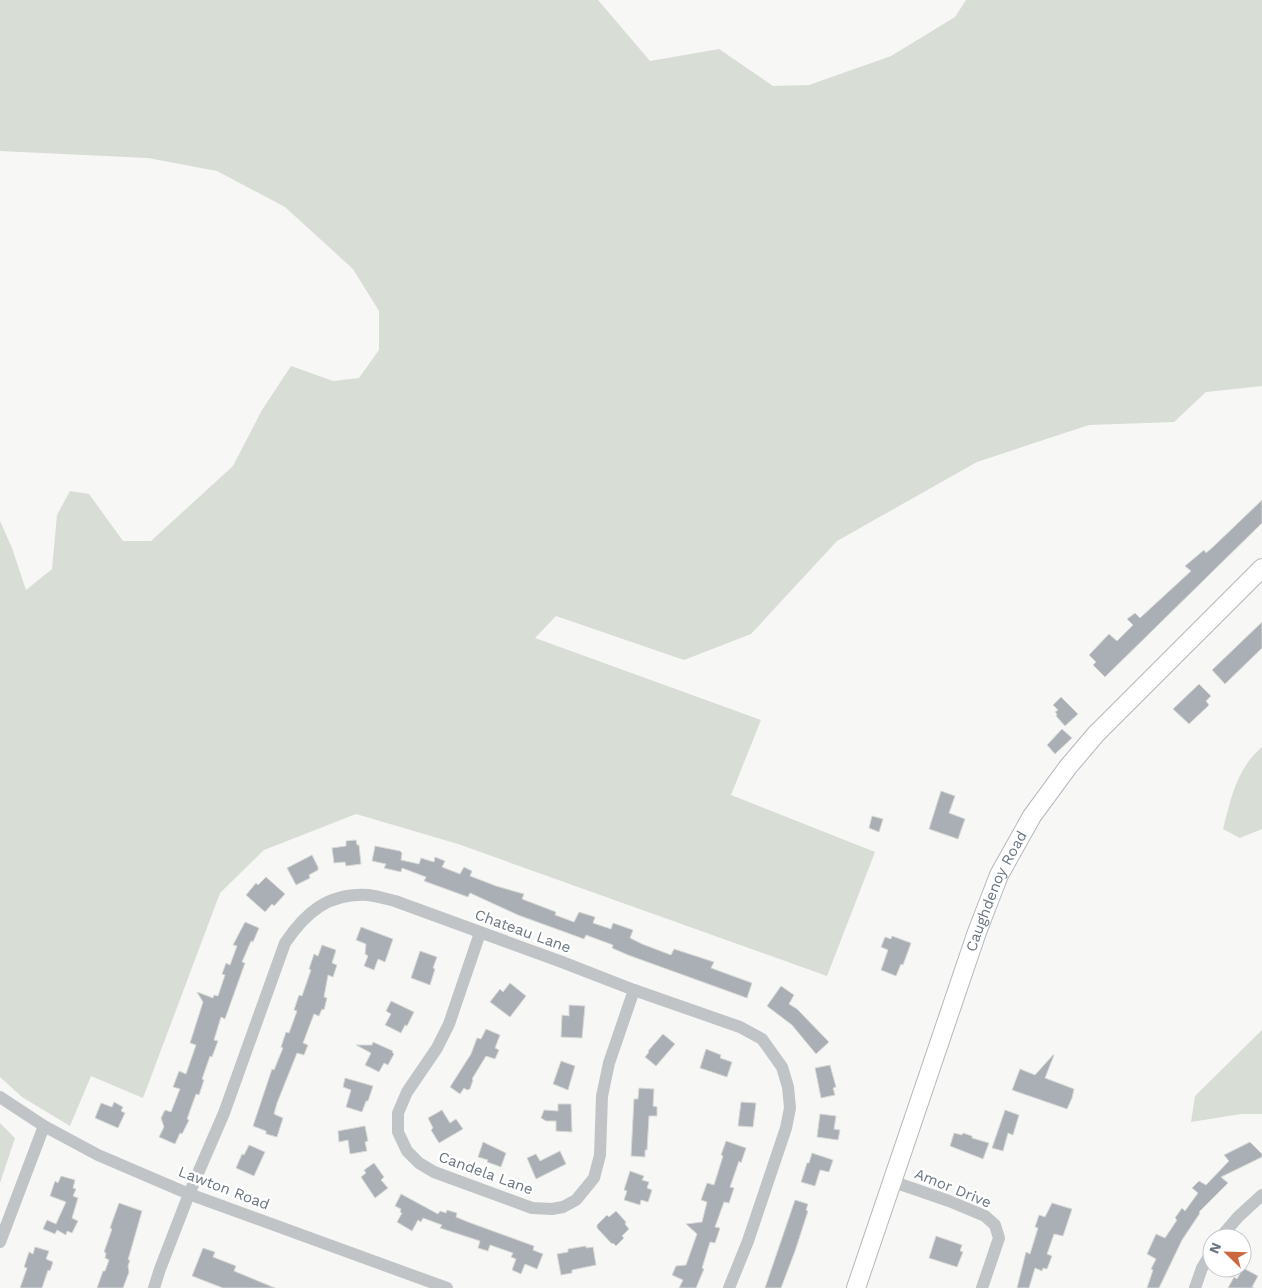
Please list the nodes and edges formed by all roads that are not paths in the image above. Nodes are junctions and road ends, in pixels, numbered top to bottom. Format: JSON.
{"nodes":[{"id":1,"x":1262,"y":568,"type":"edge"},
{"id":2,"x":480,"y":933,"type":"junction"},
{"id":3,"x":634,"y":990,"type":"junction"},
{"id":4,"x":0,"y":1097,"type":"edge"},
{"id":5,"x":44,"y":1126,"type":"junction"},
{"id":6,"x":891,"y":1181,"type":"junction"},
{"id":7,"x":189,"y":1194,"type":"junction"},
{"id":8,"x":1262,"y":1195,"type":"edge"},
{"id":9,"x":1229,"y":1228,"type":"edge"},
{"id":10,"x":0,"y":1242,"type":"edge"},
{"id":11,"x":1202,"y":1268,"type":"edge"},
{"id":12,"x":154,"y":1288,"type":"edge"},
{"id":13,"x":447,"y":1288,"type":"edge"},
{"id":14,"x":729,"y":1288,"type":"edge"},
{"id":15,"x":856,"y":1288,"type":"edge"},
{"id":16,"x":982,"y":1288,"type":"edge"},
{"id":17,"x":1195,"y":1288,"type":"edge"}],
"edges":[{"from":1,"to":6,"type":"street","name":"Caughdenoy Road"},
{"from":2,"to":3,"type":"street","name":"Chateau Lane"},
{"from":2,"to":3,"type":"street","name":"Candela Lane"},
{"from":2,"to":7,"type":"street","name":"Chateau Lane"},
{"from":3,"to":14,"type":"street","name":"Chateau Lane"},
{"from":4,"to":5,"type":"street","name":"Lawton Road"},
{"from":5,"to":7,"type":"street","name":"Lawton Road"},
{"from":5,"to":10,"type":"street"},
{"from":6,"to":15,"type":"street","name":"Caughdenoy Road"},
{"from":6,"to":16,"type":"street","name":"Amor Drive"},
{"from":7,"to":12,"type":"street","name":"Chateau Lane"},
{"from":7,"to":13,"type":"street","name":"Lawton Road"},
{"from":8,"to":9,"type":"street"},
{"from":11,"to":17,"type":"street"}]}
